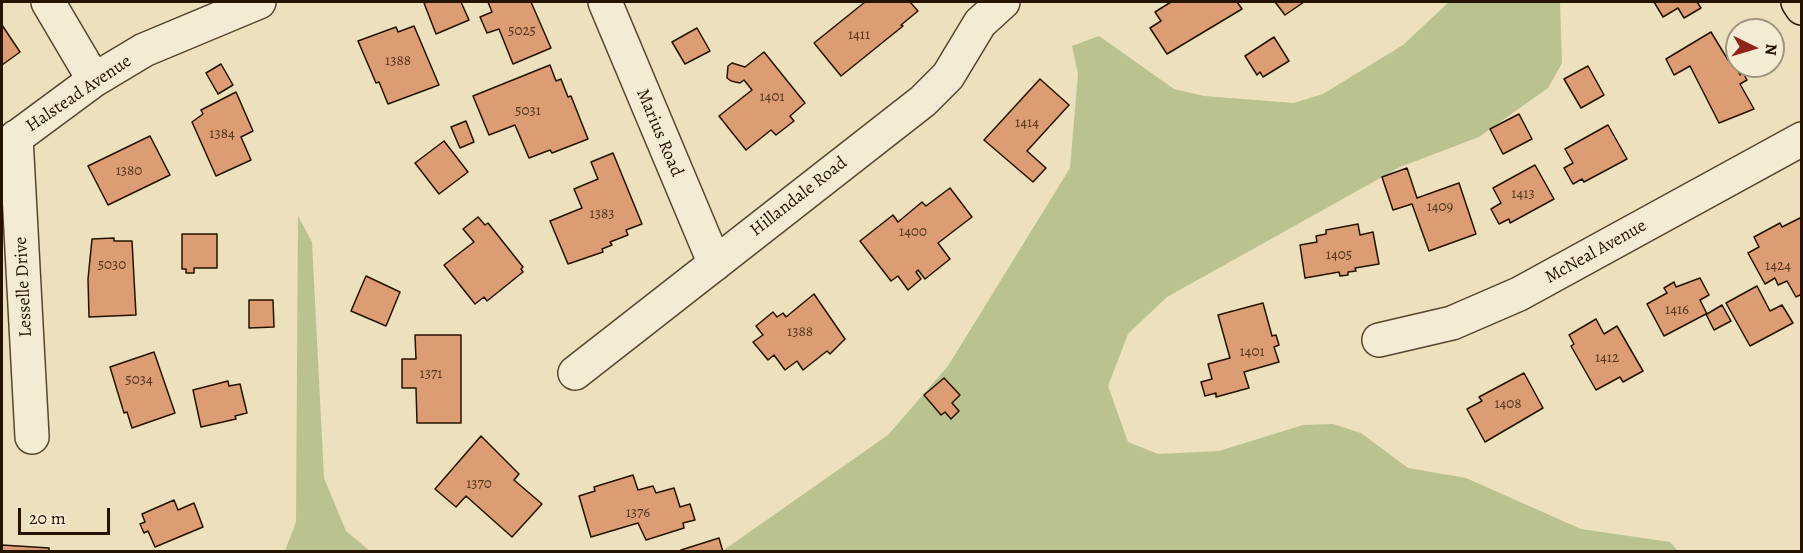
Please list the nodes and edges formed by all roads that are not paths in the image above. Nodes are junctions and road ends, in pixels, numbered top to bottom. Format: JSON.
{"nodes":[{"id":1,"x":48,"y":2,"type":"edge"},
{"id":2,"x":259,"y":2,"type":"edge"},
{"id":3,"x":605,"y":2,"type":"edge"},
{"id":4,"x":1003,"y":2,"type":"edge"},
{"id":5,"x":1798,"y":2,"type":"edge"},
{"id":6,"x":1802,"y":8,"type":"edge"},
{"id":7,"x":94,"y":80,"type":"junction"},
{"id":8,"x":1802,"y":139,"type":"edge"},
{"id":9,"x":9,"y":143,"type":"edge"},
{"id":10,"x":715,"y":264,"type":"junction"},
{"id":11,"x":1380,"y":340,"type":"dead end"},
{"id":12,"x":575,"y":373,"type":"dead end"},
{"id":13,"x":32,"y":437,"type":"dead end"}],
"edges":[{"from":1,"to":7,"type":"street"},
{"from":2,"to":7,"type":"street","name":"Halstead Avenue"},
{"from":3,"to":10,"type":"street","name":"Marius Road"},
{"from":4,"to":10,"type":"street","name":"Hillandale Road"},
{"from":5,"to":6,"type":"main road"},
{"from":7,"to":9,"type":"street","name":"Halstead Avenue"},
{"from":8,"to":11,"type":"street","name":"McNeal Avenue"},
{"from":9,"to":13,"type":"street","name":"Lesselle Drive"},
{"from":10,"to":12,"type":"street","name":"Hillandale Road"}]}
